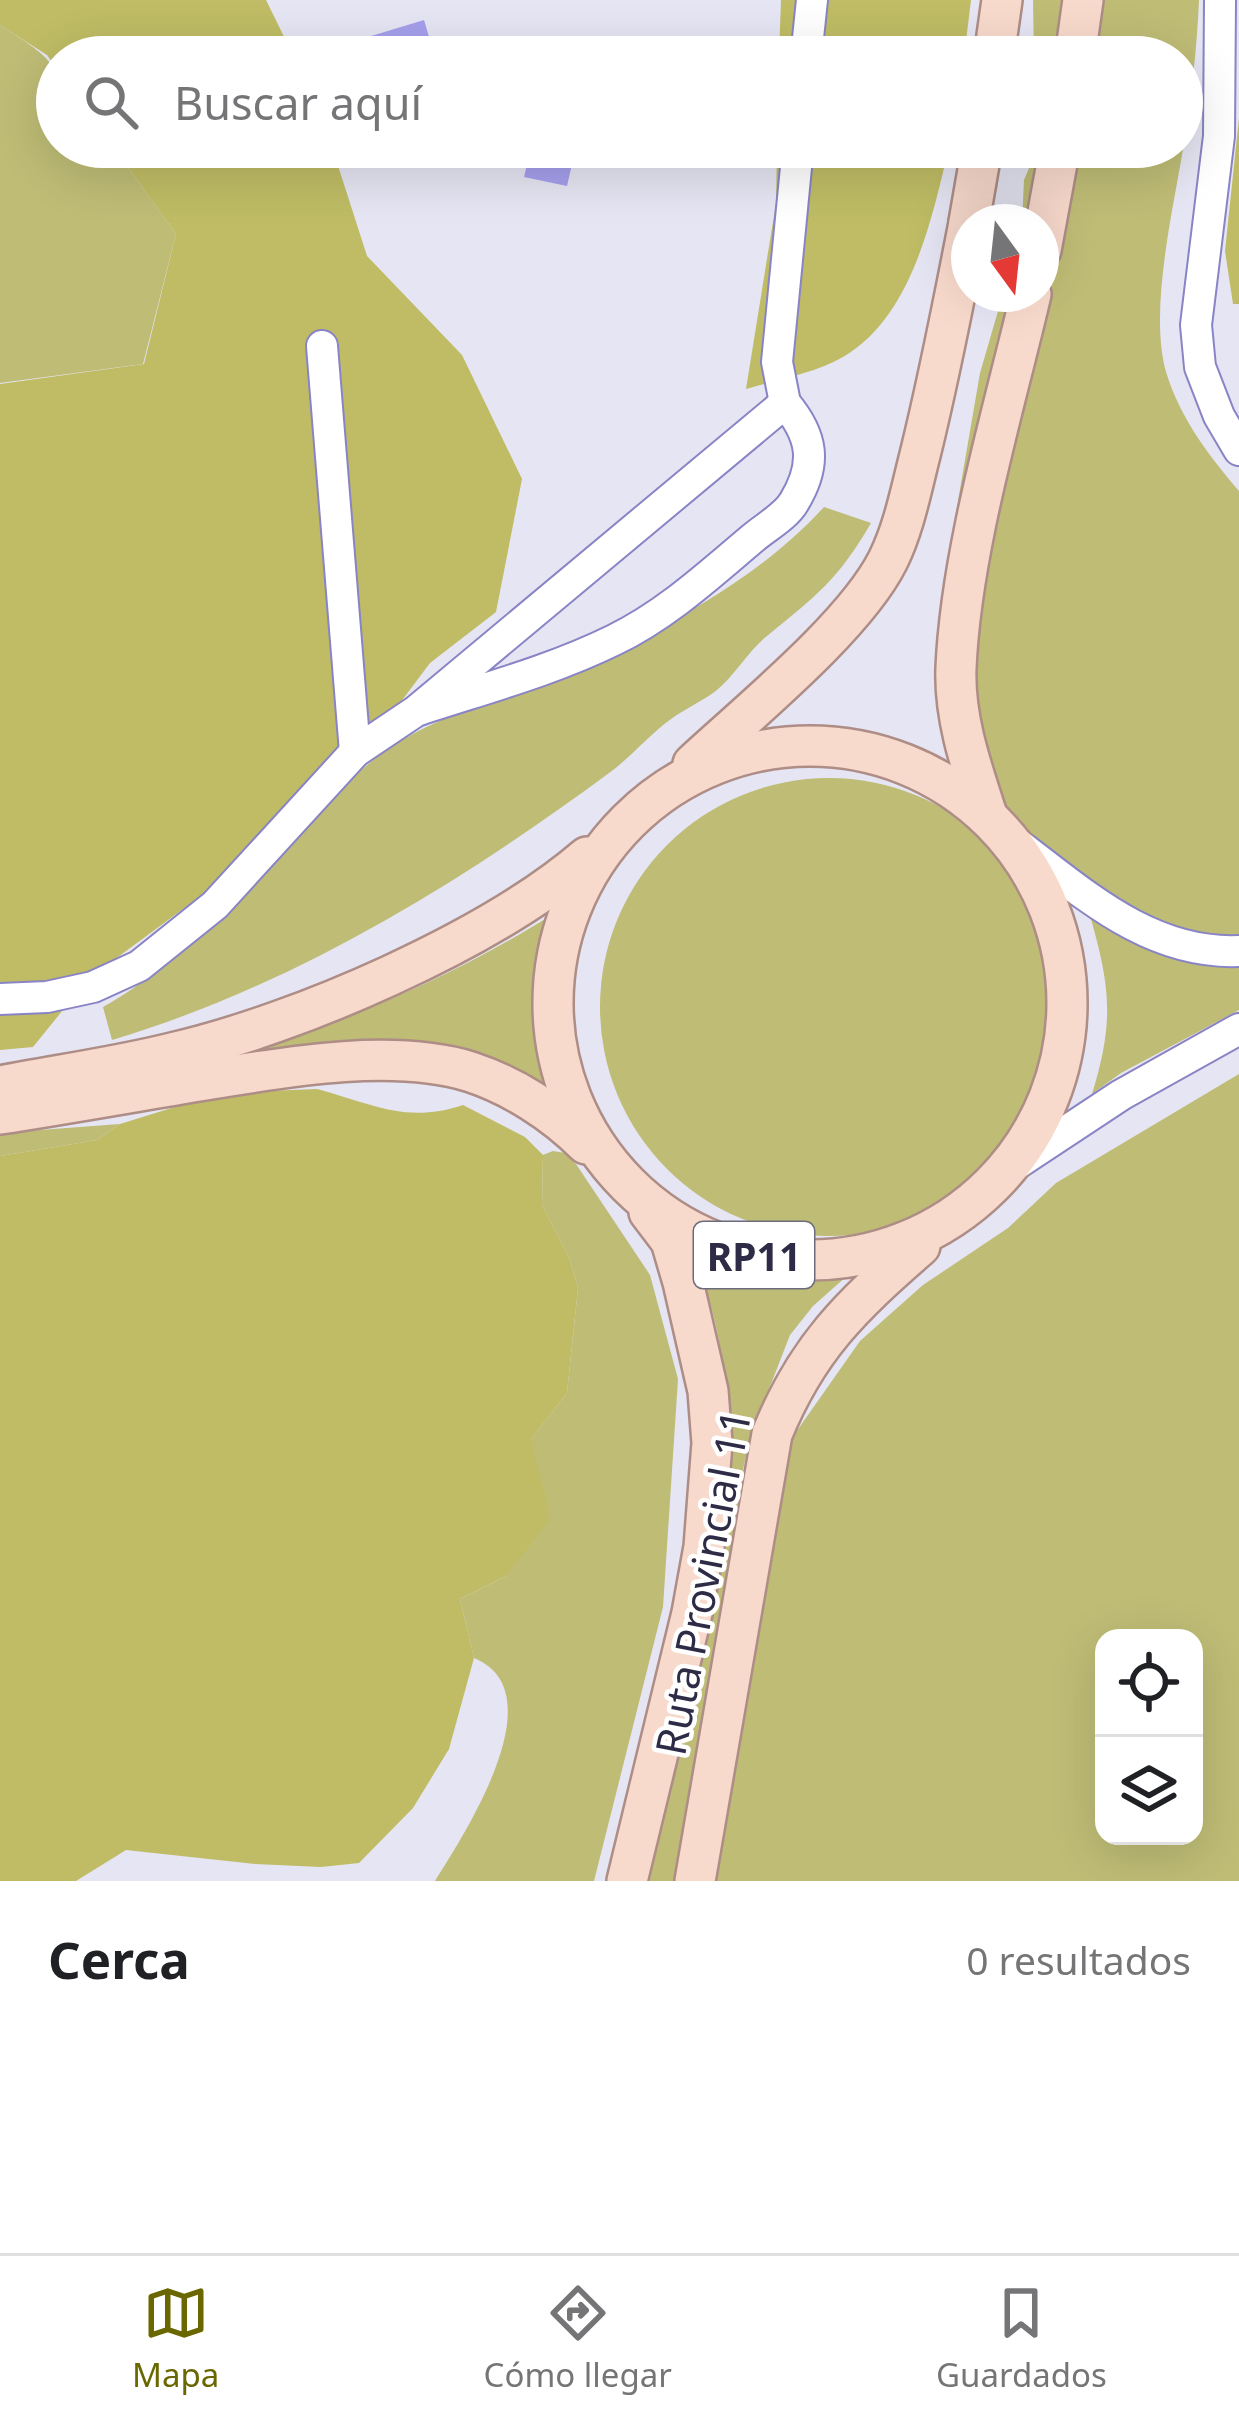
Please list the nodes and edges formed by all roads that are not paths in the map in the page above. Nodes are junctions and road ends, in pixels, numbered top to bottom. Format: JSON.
{"nodes":[{"id":1,"x":812,"y":0,"type":"edge"},
{"id":2,"x":1002,"y":0,"type":"edge"},
{"id":3,"x":1084,"y":0,"type":"edge"},
{"id":4,"x":1220,"y":0,"type":"edge"},
{"id":5,"x":808,"y":36,"type":"edge"},
{"id":6,"x":997,"y":36,"type":"edge"},
{"id":7,"x":1078,"y":36,"type":"edge"},
{"id":8,"x":796,"y":168,"type":"edge"},
{"id":9,"x":978,"y":168,"type":"edge"},
{"id":10,"x":1056,"y":168,"type":"edge"},
{"id":11,"x":972,"y":204,"type":"edge"},
{"id":12,"x":1049,"y":204,"type":"edge"},
{"id":13,"x":952,"y":312,"type":"edge"},
{"id":14,"x":1027,"y":312,"type":"edge"},
{"id":15,"x":322,"y":346,"type":"dead end"},
{"id":16,"x":785,"y":403,"type":"junction"},
{"id":17,"x":1239,"y":450,"type":"edge"},
{"id":18,"x":416,"y":711,"type":"junction"},
{"id":19,"x":355,"y":752,"type":"junction"},
{"id":20,"x":669,"y":786,"type":"junction"},
{"id":21,"x":999,"y":825,"type":"junction"},
{"id":22,"x":614,"y":834,"type":"junction"},
{"id":23,"x":1239,"y":951,"type":"edge"},
{"id":24,"x":0,"y":999,"type":"edge"},
{"id":25,"x":1239,"y":1029,"type":"edge"},
{"id":26,"x":0,"y":1086,"type":"edge"},
{"id":27,"x":0,"y":1114,"type":"edge"},
{"id":28,"x":608,"y":1164,"type":"junction"},
{"id":29,"x":1010,"y":1168,"type":"junction"},
{"id":30,"x":637,"y":1195,"type":"junction"},
{"id":31,"x":949,"y":1221,"type":"junction"},
{"id":32,"x":627,"y":1881,"type":"edge"},
{"id":33,"x":695,"y":1881,"type":"edge"}],
"edges":[{"from":1,"to":5,"type":"street"},
{"from":2,"to":6,"type":"main road"},
{"from":3,"to":7,"type":"main road"},
{"from":4,"to":17,"type":"street"},
{"from":8,"to":16,"type":"street"},
{"from":9,"to":11,"type":"main road","number":"RP11"},
{"from":10,"to":12,"type":"main road"},
{"from":13,"to":20,"type":"main road","number":"RP11"},
{"from":14,"to":21,"type":"main road","number":"RP11"},
{"from":15,"to":19,"type":"street"},
{"from":16,"to":18,"type":"street"},
{"from":16,"to":18,"type":"street"},
{"from":18,"to":19,"type":"street"},
{"from":19,"to":24,"type":"street"},
{"from":20,"to":21,"type":"main road","number":"RP11"},
{"from":20,"to":22,"type":"main road","number":"RP11"},
{"from":21,"to":23,"type":"street"},
{"from":21,"to":29,"type":"main road","number":"RP11"},
{"from":22,"to":26,"type":"main road"},
{"from":22,"to":28,"type":"main road","number":"RP11"},
{"from":25,"to":29,"type":"street"},
{"from":27,"to":28,"type":"main road"},
{"from":28,"to":30,"type":"main road","number":"RP11"},
{"from":29,"to":31,"type":"main road","number":"RP11"},
{"from":30,"to":31,"type":"main road","number":"RP11"},
{"from":30,"to":32,"type":"main road","name":"Ruta Provincial 11","number":"RP11"},
{"from":31,"to":33,"type":"main road","name":"Ruta Provincial 11","number":"RP11"}]}
